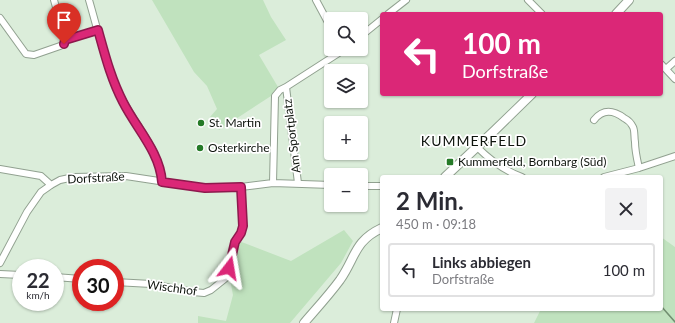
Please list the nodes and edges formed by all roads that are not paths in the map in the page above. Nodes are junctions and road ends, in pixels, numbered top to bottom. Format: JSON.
{"nodes":[{"id":1,"x":54,"y":0,"type":"edge"},
{"id":2,"x":89,"y":0,"type":"edge"},
{"id":3,"x":316,"y":0,"type":"edge"},
{"id":4,"x":406,"y":0,"type":"edge"},
{"id":5,"x":528,"y":0,"type":"edge"},
{"id":6,"x":629,"y":0,"type":"edge"},
{"id":7,"x":391,"y":12,"type":"edge"},
{"id":8,"x":540,"y":12,"type":"edge"},
{"id":9,"x":618,"y":12,"type":"edge"},
{"id":10,"x":324,"y":15,"type":"edge"},
{"id":11,"x":0,"y":18,"type":"edge"},
{"id":12,"x":380,"y":21,"type":"edge"},
{"id":13,"x":98,"y":30,"type":"junction"},
{"id":14,"x":368,"y":30,"type":"edge"},
{"id":15,"x":65,"y":40,"type":"junction"},
{"id":16,"x":332,"y":56,"type":"edge"},
{"id":17,"x":675,"y":61,"type":"edge"},
{"id":18,"x":664,"y":66,"type":"edge"},
{"id":19,"x":675,"y":79,"type":"edge"},
{"id":20,"x":286,"y":87,"type":"junction"},
{"id":21,"x":530,"y":96,"type":"edge"},
{"id":22,"x":594,"y":120,"type":"dead end"},
{"id":23,"x":477,"y":147,"type":"junction"},
{"id":24,"x":675,"y":156,"type":"edge"},
{"id":25,"x":639,"y":168,"type":"junction"},
{"id":26,"x":0,"y":169,"type":"edge"},
{"id":27,"x":447,"y":175,"type":"edge"},
{"id":28,"x":515,"y":175,"type":"edge"},
{"id":29,"x":612,"y":175,"type":"edge"},
{"id":30,"x":162,"y":182,"type":"junction"},
{"id":31,"x":273,"y":182,"type":"junction"},
{"id":32,"x":298,"y":183,"type":"junction"},
{"id":33,"x":51,"y":185,"type":"junction"},
{"id":34,"x":324,"y":185,"type":"edge"},
{"id":35,"x":368,"y":186,"type":"edge"},
{"id":36,"x":380,"y":186,"type":"edge"},
{"id":37,"x":241,"y":187,"type":"junction"},
{"id":38,"x":380,"y":229,"type":"edge"},
{"id":39,"x":0,"y":263,"type":"edge"},
{"id":40,"x":0,"y":274,"type":"edge"},
{"id":41,"x":12,"y":275,"type":"edge"},
{"id":42,"x":124,"y":282,"type":"edge"},
{"id":43,"x":397,"y":311,"type":"edge"},
{"id":44,"x":304,"y":323,"type":"edge"},
{"id":45,"x":394,"y":323,"type":"edge"}],
"edges":[{"from":1,"to":15,"type":"street"},
{"from":2,"to":13,"type":"street"},
{"from":3,"to":10,"type":"street"},
{"from":4,"to":7,"type":"street"},
{"from":5,"to":8,"type":"street"},
{"from":6,"to":9,"type":"street"},
{"from":11,"to":15,"type":"street"},
{"from":12,"to":14,"type":"street"},
{"from":13,"to":15,"type":"street"},
{"from":13,"to":30,"type":"street"},
{"from":16,"to":20,"type":"street","name":"Am Sportplatz"},
{"from":17,"to":18,"type":"street"},
{"from":18,"to":19,"type":"street"},
{"from":20,"to":31,"type":"street"},
{"from":20,"to":32,"type":"street","name":"Am Sportplatz"},
{"from":21,"to":23,"type":"street"},
{"from":22,"to":25,"type":"street"},
{"from":23,"to":27,"type":"street"},
{"from":23,"to":28,"type":"street"},
{"from":24,"to":25,"type":"street"},
{"from":25,"to":29,"type":"street"},
{"from":26,"to":33,"type":"street"},
{"from":30,"to":33,"type":"street","name":"Dorfstraße"},
{"from":30,"to":37,"type":"street","name":"Dorfstraße"},
{"from":31,"to":32,"type":"street","name":"Dorfstraße"},
{"from":31,"to":37,"type":"street","name":"Dorfstraße"},
{"from":32,"to":34,"type":"street","name":"Dorfstraße"},
{"from":33,"to":39,"type":"street","name":"Dorfstraße"},
{"from":35,"to":36,"type":"street"},
{"from":37,"to":42,"type":"street","name":"Wischhof"},
{"from":38,"to":44,"type":"street"},
{"from":40,"to":41,"type":"street"},
{"from":43,"to":45,"type":"street"}]}
